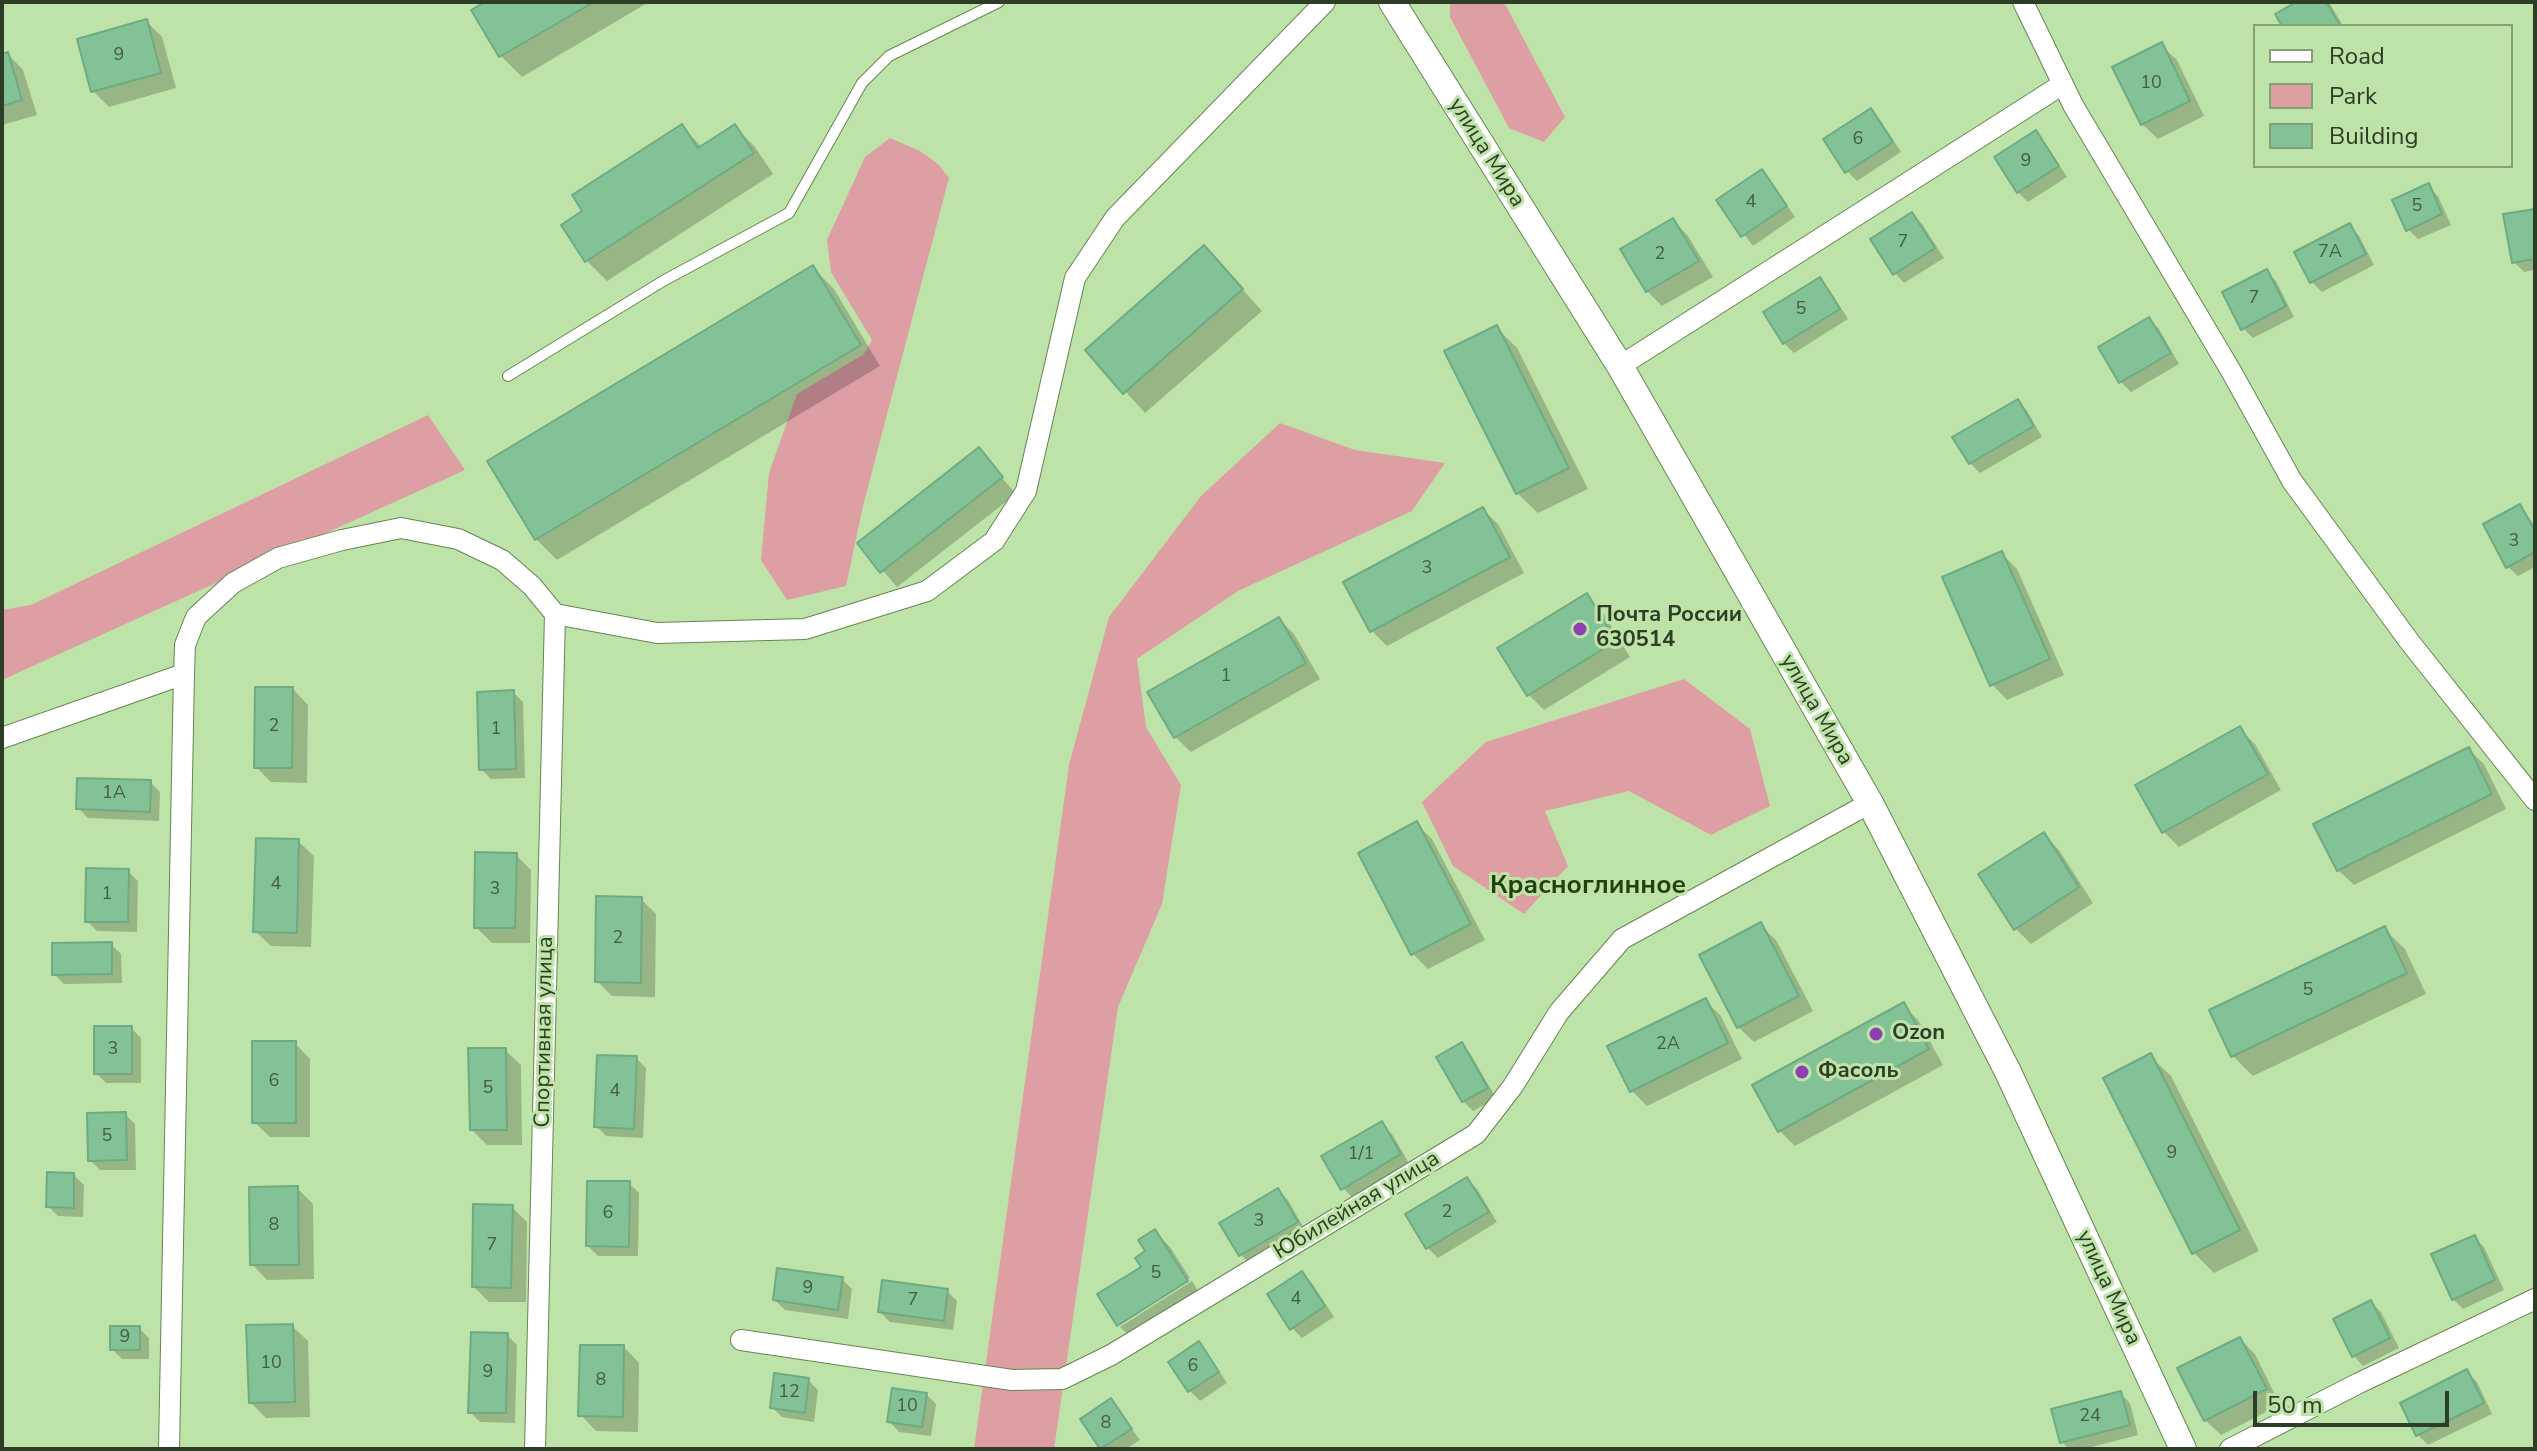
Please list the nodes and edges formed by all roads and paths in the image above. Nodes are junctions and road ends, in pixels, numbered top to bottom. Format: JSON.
{"nodes":[{"id":1,"x":999,"y":2,"type":"edge"},
{"id":2,"x":1325,"y":2,"type":"edge"},
{"id":3,"x":2023,"y":2,"type":"edge"},
{"id":4,"x":1394,"y":3,"type":"edge"},
{"id":5,"x":2063,"y":84,"type":"junction"},
{"id":6,"x":1620,"y":366,"type":"junction"},
{"id":7,"x":508,"y":376,"type":"dead end"},
{"id":8,"x":555,"y":614,"type":"junction"},
{"id":9,"x":184,"y":674,"type":"junction"},
{"id":10,"x":2,"y":738,"type":"edge"},
{"id":11,"x":2535,"y":800,"type":"edge"},
{"id":12,"x":1870,"y":803,"type":"junction"},
{"id":13,"x":2535,"y":1299,"type":"edge"},
{"id":14,"x":741,"y":1340,"type":"dead end"},
{"id":15,"x":169,"y":1449,"type":"edge"},
{"id":16,"x":535,"y":1449,"type":"edge"},
{"id":17,"x":2183,"y":1449,"type":"edge"},
{"id":18,"x":2230,"y":1449,"type":"edge"}],
"edges":[{"from":1,"to":7,"type":"lane"},
{"from":2,"to":8,"type":"street"},
{"from":3,"to":5,"type":"street"},
{"from":4,"to":6,"type":"street","name":"улица Мира"},
{"from":5,"to":6,"type":"street"},
{"from":5,"to":11,"type":"street"},
{"from":6,"to":12,"type":"street","name":"улица Мира"},
{"from":8,"to":9,"type":"street"},
{"from":8,"to":16,"type":"street","name":"Спортивная улица"},
{"from":9,"to":10,"type":"street"},
{"from":9,"to":15,"type":"street"},
{"from":12,"to":14,"type":"street","name":"Юбилейная улица"},
{"from":12,"to":17,"type":"street","name":"улица Мира"},
{"from":13,"to":18,"type":"street"}]}
